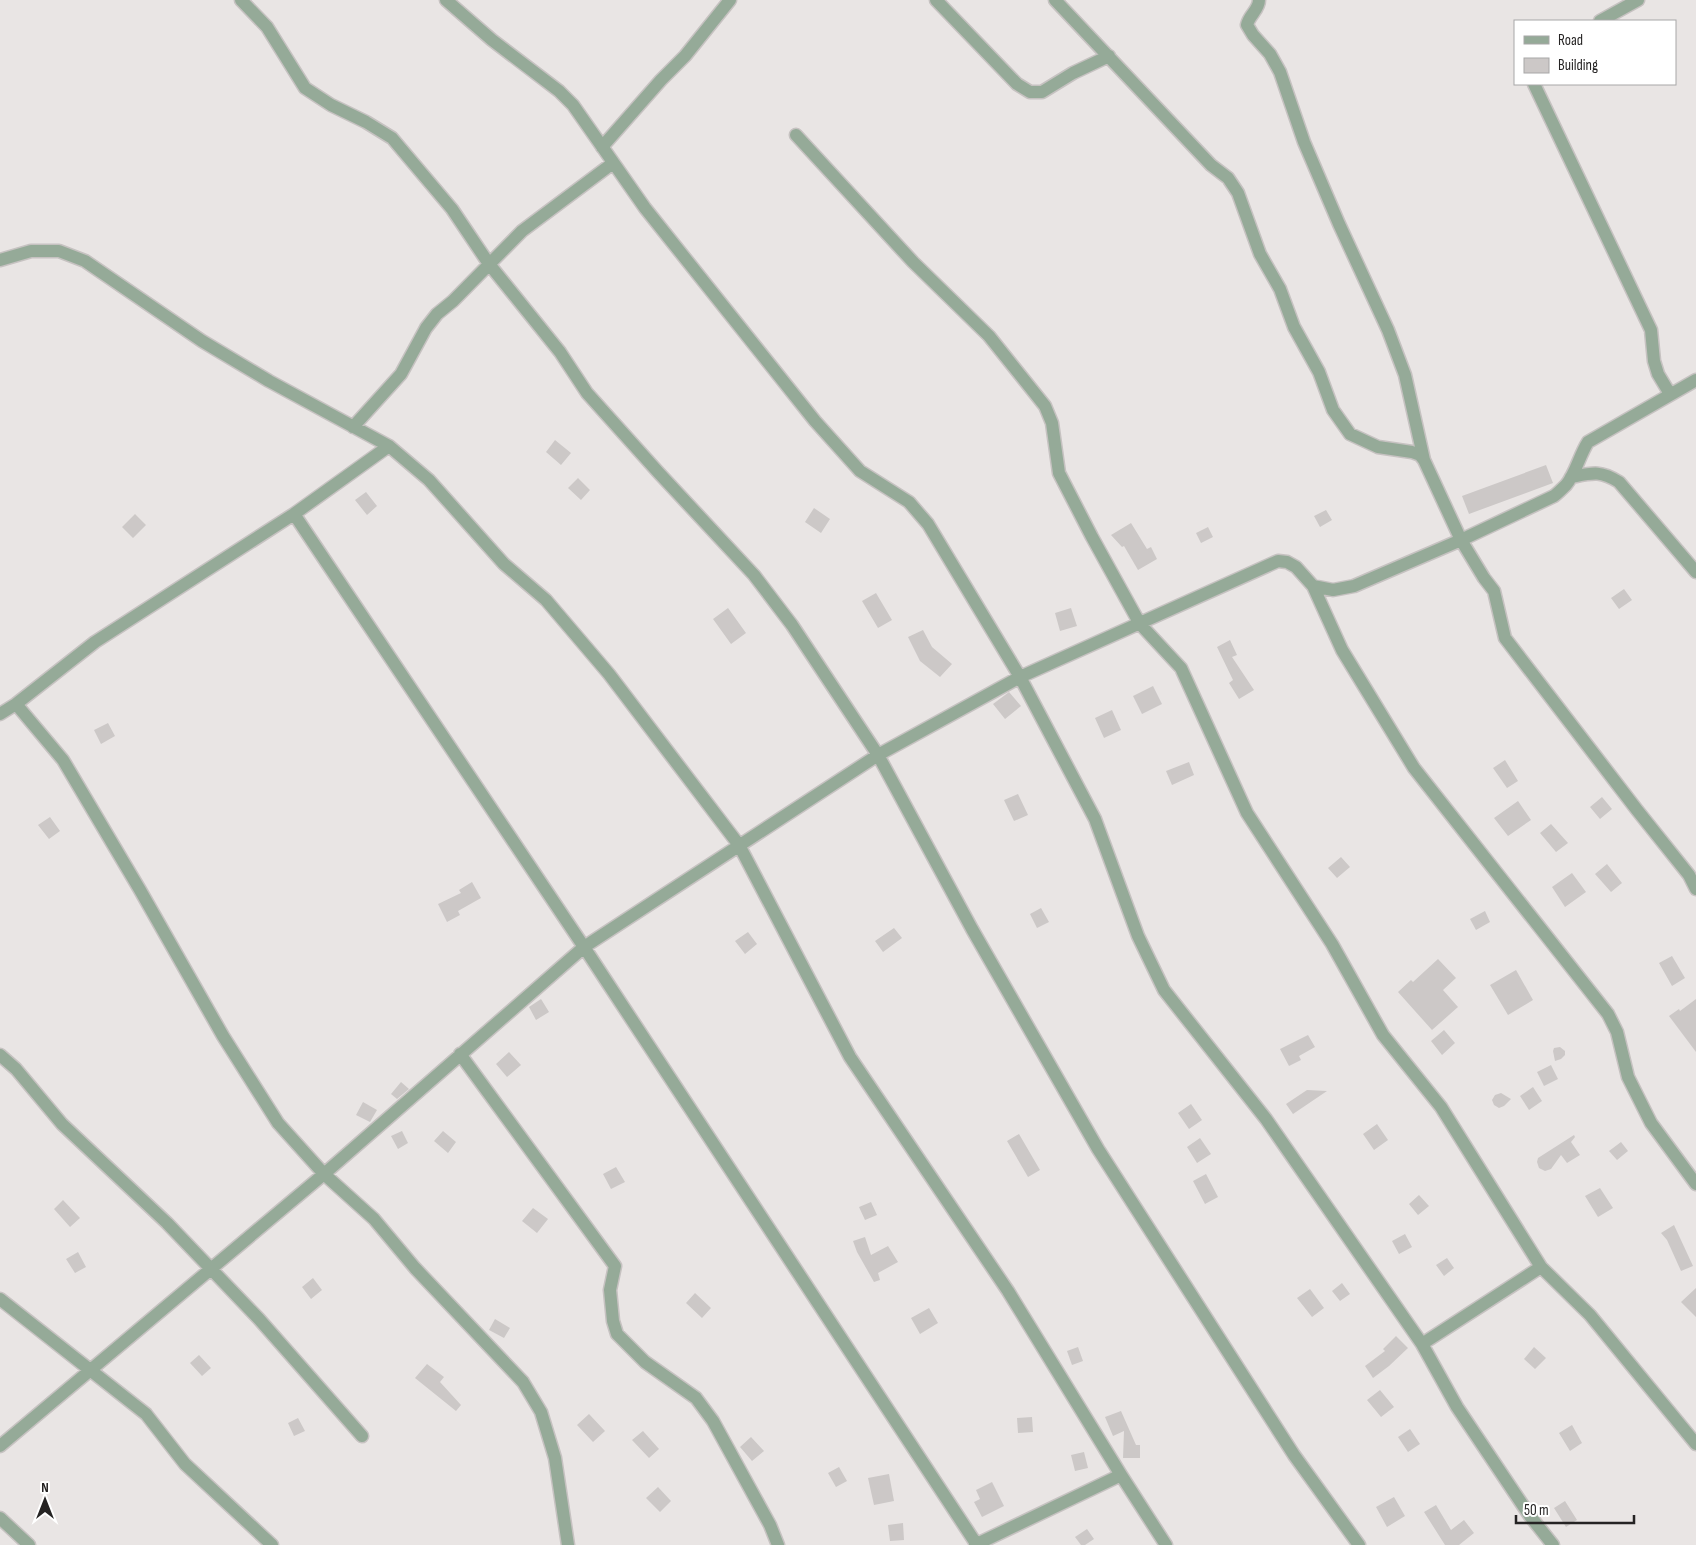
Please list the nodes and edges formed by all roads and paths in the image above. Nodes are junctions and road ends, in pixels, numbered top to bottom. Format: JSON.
{"nodes":[{"id":1,"x":241,"y":0,"type":"edge"},
{"id":2,"x":446,"y":0,"type":"edge"},
{"id":3,"x":730,"y":0,"type":"edge"},
{"id":4,"x":936,"y":0,"type":"edge"},
{"id":5,"x":1055,"y":0,"type":"edge"},
{"id":6,"x":1259,"y":0,"type":"edge"},
{"id":7,"x":1638,"y":0,"type":"edge"},
{"id":8,"x":1602,"y":20,"type":"edge"},
{"id":9,"x":1110,"y":56,"type":"junction"},
{"id":10,"x":1534,"y":85,"type":"edge"},
{"id":11,"x":796,"y":136,"type":"dead end"},
{"id":12,"x":602,"y":147,"type":"junction"},
{"id":13,"x":613,"y":164,"type":"junction"},
{"id":14,"x":0,"y":260,"type":"edge"},
{"id":15,"x":489,"y":264,"type":"junction"},
{"id":16,"x":1696,"y":380,"type":"edge"},
{"id":17,"x":1670,"y":394,"type":"junction"},
{"id":18,"x":354,"y":427,"type":"junction"},
{"id":19,"x":389,"y":446,"type":"junction"},
{"id":20,"x":1424,"y":460,"type":"junction"},
{"id":21,"x":1571,"y":477,"type":"junction"},
{"id":22,"x":294,"y":514,"type":"junction"},
{"id":23,"x":1461,"y":540,"type":"junction"},
{"id":24,"x":1696,"y":572,"type":"edge"},
{"id":25,"x":1313,"y":586,"type":"junction"},
{"id":26,"x":1140,"y":624,"type":"junction"},
{"id":27,"x":1020,"y":677,"type":"junction"},
{"id":28,"x":16,"y":704,"type":"junction"},
{"id":29,"x":0,"y":714,"type":"edge"},
{"id":30,"x":878,"y":755,"type":"junction"},
{"id":31,"x":739,"y":845,"type":"junction"},
{"id":32,"x":1696,"y":889,"type":"edge"},
{"id":33,"x":584,"y":947,"type":"junction"},
{"id":34,"x":460,"y":1054,"type":"junction"},
{"id":35,"x":0,"y":1055,"type":"edge"},
{"id":36,"x":324,"y":1174,"type":"junction"},
{"id":37,"x":1696,"y":1184,"type":"edge"},
{"id":38,"x":1542,"y":1267,"type":"junction"},
{"id":39,"x":210,"y":1269,"type":"junction"},
{"id":40,"x":0,"y":1299,"type":"edge"},
{"id":41,"x":1422,"y":1344,"type":"junction"},
{"id":42,"x":90,"y":1369,"type":"junction"},
{"id":43,"x":362,"y":1436,"type":"dead end"},
{"id":44,"x":1696,"y":1444,"type":"edge"},
{"id":45,"x":0,"y":1446,"type":"edge"},
{"id":46,"x":1121,"y":1475,"type":"junction"},
{"id":47,"x":0,"y":1518,"type":"edge"},
{"id":48,"x":29,"y":1545,"type":"edge"},
{"id":49,"x":272,"y":1545,"type":"edge"},
{"id":50,"x":568,"y":1545,"type":"edge"},
{"id":51,"x":778,"y":1545,"type":"edge"},
{"id":52,"x":976,"y":1545,"type":"edge"},
{"id":53,"x":1166,"y":1545,"type":"edge"},
{"id":54,"x":1359,"y":1545,"type":"edge"},
{"id":55,"x":1553,"y":1545,"type":"edge"}],
"edges":[{"from":1,"to":15,"type":"street"},
{"from":2,"to":12,"type":"street"},
{"from":3,"to":12,"type":"street"},
{"from":4,"to":9,"type":"street"},
{"from":5,"to":9,"type":"street"},
{"from":6,"to":20,"type":"street"},
{"from":7,"to":8,"type":"street"},
{"from":9,"to":20,"type":"street"},
{"from":10,"to":17,"type":"street"},
{"from":11,"to":26,"type":"street"},
{"from":12,"to":13,"type":"street"},
{"from":13,"to":15,"type":"street"},
{"from":13,"to":27,"type":"street"},
{"from":14,"to":18,"type":"street"},
{"from":15,"to":18,"type":"street"},
{"from":15,"to":30,"type":"street"},
{"from":16,"to":17,"type":"street"},
{"from":17,"to":21,"type":"street"},
{"from":18,"to":19,"type":"street"},
{"from":19,"to":22,"type":"street"},
{"from":19,"to":31,"type":"street"},
{"from":20,"to":23,"type":"street"},
{"from":21,"to":23,"type":"street"},
{"from":21,"to":24,"type":"street"},
{"from":22,"to":28,"type":"street"},
{"from":22,"to":33,"type":"street"},
{"from":23,"to":25,"type":"street"},
{"from":23,"to":32,"type":"street"},
{"from":25,"to":26,"type":"street"},
{"from":25,"to":37,"type":"street"},
{"from":26,"to":27,"type":"street"},
{"from":26,"to":38,"type":"street"},
{"from":27,"to":30,"type":"street"},
{"from":27,"to":41,"type":"street"},
{"from":28,"to":29,"type":"street"},
{"from":28,"to":36,"type":"street"},
{"from":30,"to":31,"type":"street"},
{"from":30,"to":54,"type":"street"},
{"from":31,"to":33,"type":"street"},
{"from":31,"to":46,"type":"street"},
{"from":33,"to":34,"type":"street"},
{"from":33,"to":52,"type":"street"},
{"from":34,"to":36,"type":"street"},
{"from":34,"to":51,"type":"street"},
{"from":35,"to":39,"type":"street"},
{"from":36,"to":39,"type":"street"},
{"from":36,"to":50,"type":"street"},
{"from":38,"to":41,"type":"street"},
{"from":38,"to":44,"type":"street"},
{"from":39,"to":42,"type":"street"},
{"from":39,"to":43,"type":"street"},
{"from":40,"to":42,"type":"street"},
{"from":41,"to":55,"type":"street"},
{"from":42,"to":45,"type":"street"},
{"from":42,"to":49,"type":"street"},
{"from":46,"to":52,"type":"street"},
{"from":46,"to":53,"type":"street"},
{"from":47,"to":48,"type":"street"}]}
